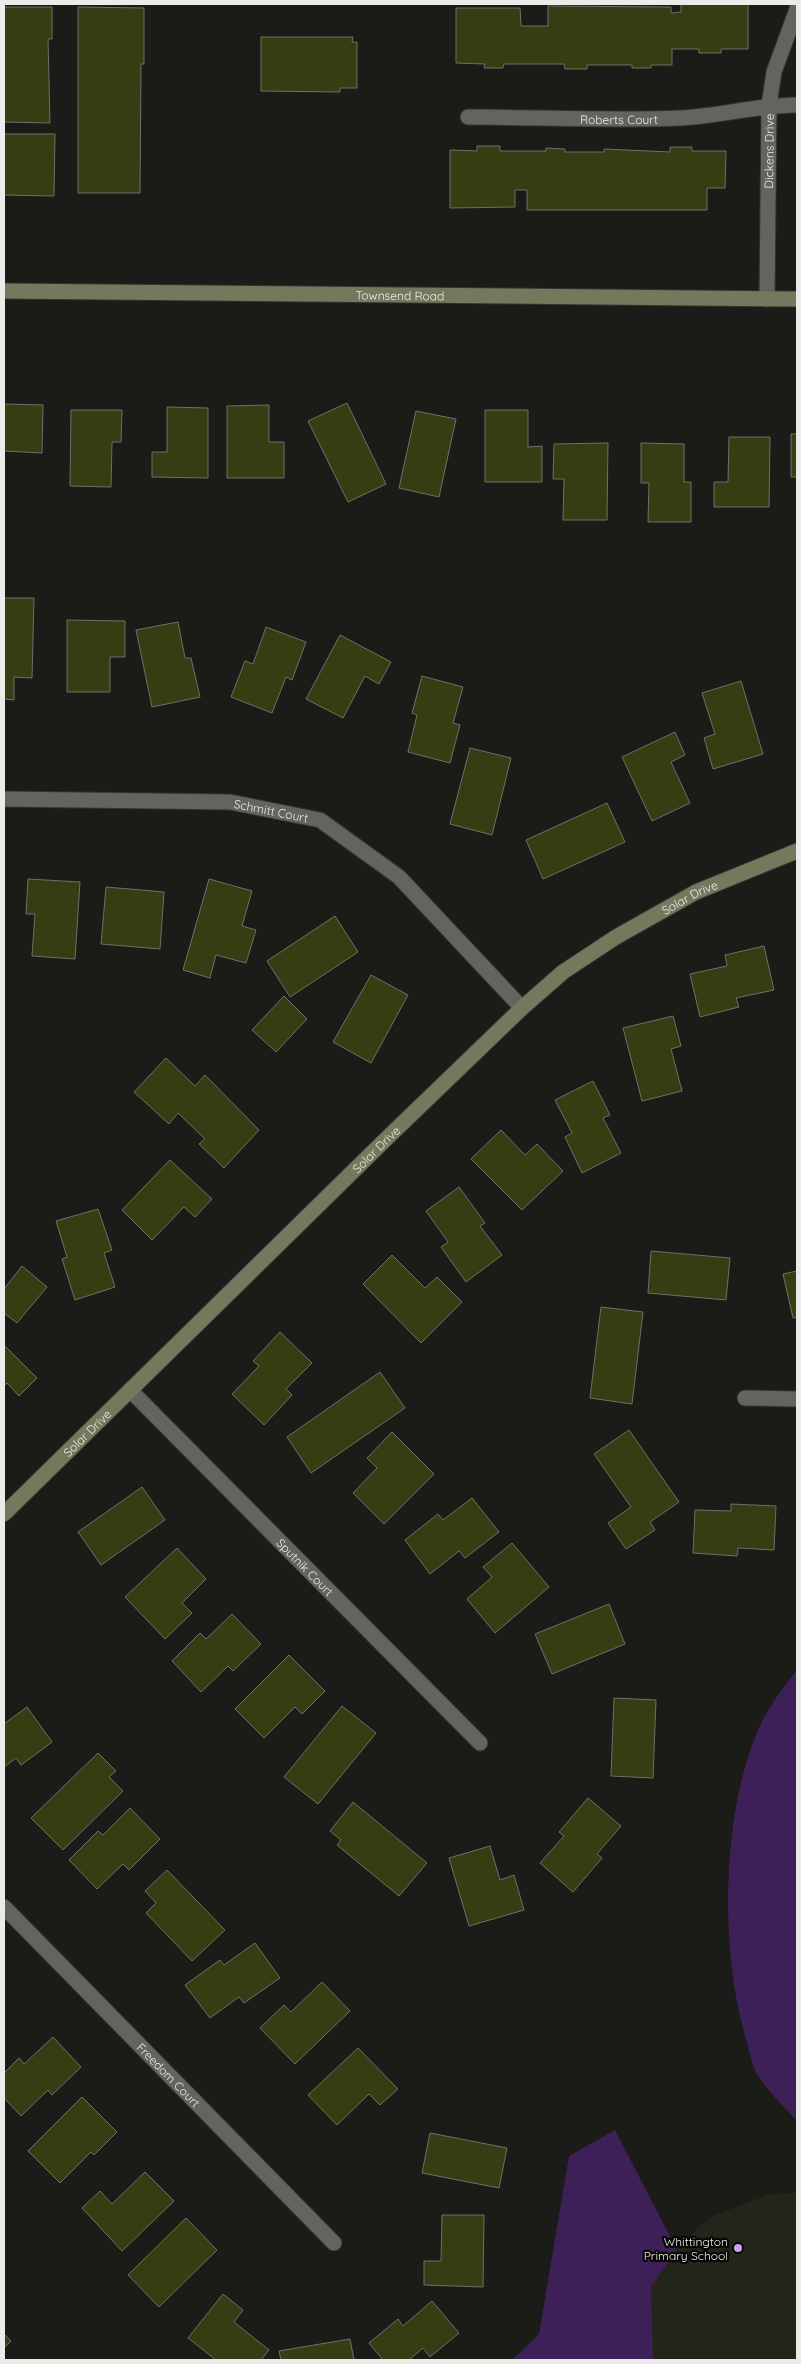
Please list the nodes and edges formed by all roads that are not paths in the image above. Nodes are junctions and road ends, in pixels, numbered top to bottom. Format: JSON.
{"nodes":[{"id":1,"x":797,"y":8,"type":"edge"},
{"id":2,"x":769,"y":105,"type":"junction"},
{"id":3,"x":797,"y":106,"type":"edge"},
{"id":4,"x":468,"y":117,"type":"dead end"},
{"id":5,"x":4,"y":291,"type":"edge"},
{"id":6,"x":767,"y":299,"type":"junction"},
{"id":7,"x":797,"y":299,"type":"edge"},
{"id":8,"x":4,"y":799,"type":"edge"},
{"id":9,"x":797,"y":851,"type":"edge"},
{"id":10,"x":522,"y":1008,"type":"junction"},
{"id":11,"x":130,"y":1390,"type":"junction"},
{"id":12,"x":745,"y":1398,"type":"dead end"},
{"id":13,"x":797,"y":1399,"type":"edge"},
{"id":14,"x":4,"y":1514,"type":"edge"},
{"id":15,"x":480,"y":1743,"type":"dead end"},
{"id":16,"x":4,"y":1907,"type":"edge"},
{"id":17,"x":334,"y":2243,"type":"dead end"}],
"edges":[{"from":1,"to":2,"type":"street","name":"Dickens Drive"},
{"from":2,"to":3,"type":"street","name":"Roberts Court"},
{"from":2,"to":4,"type":"street","name":"Roberts Court"},
{"from":2,"to":6,"type":"street","name":"Dickens Drive"},
{"from":5,"to":6,"type":"street","name":"Townsend Road"},
{"from":6,"to":7,"type":"street","name":"Townsend Road"},
{"from":8,"to":10,"type":"street","name":"Schmitt Court"},
{"from":9,"to":10,"type":"street","name":"Solar Drive"},
{"from":10,"to":11,"type":"street","name":"Solar Drive"},
{"from":11,"to":14,"type":"street","name":"Solar Drive"},
{"from":11,"to":15,"type":"street","name":"Sputnik Court"},
{"from":12,"to":13,"type":"street"},
{"from":16,"to":17,"type":"street","name":"Freedom Court"}]}
